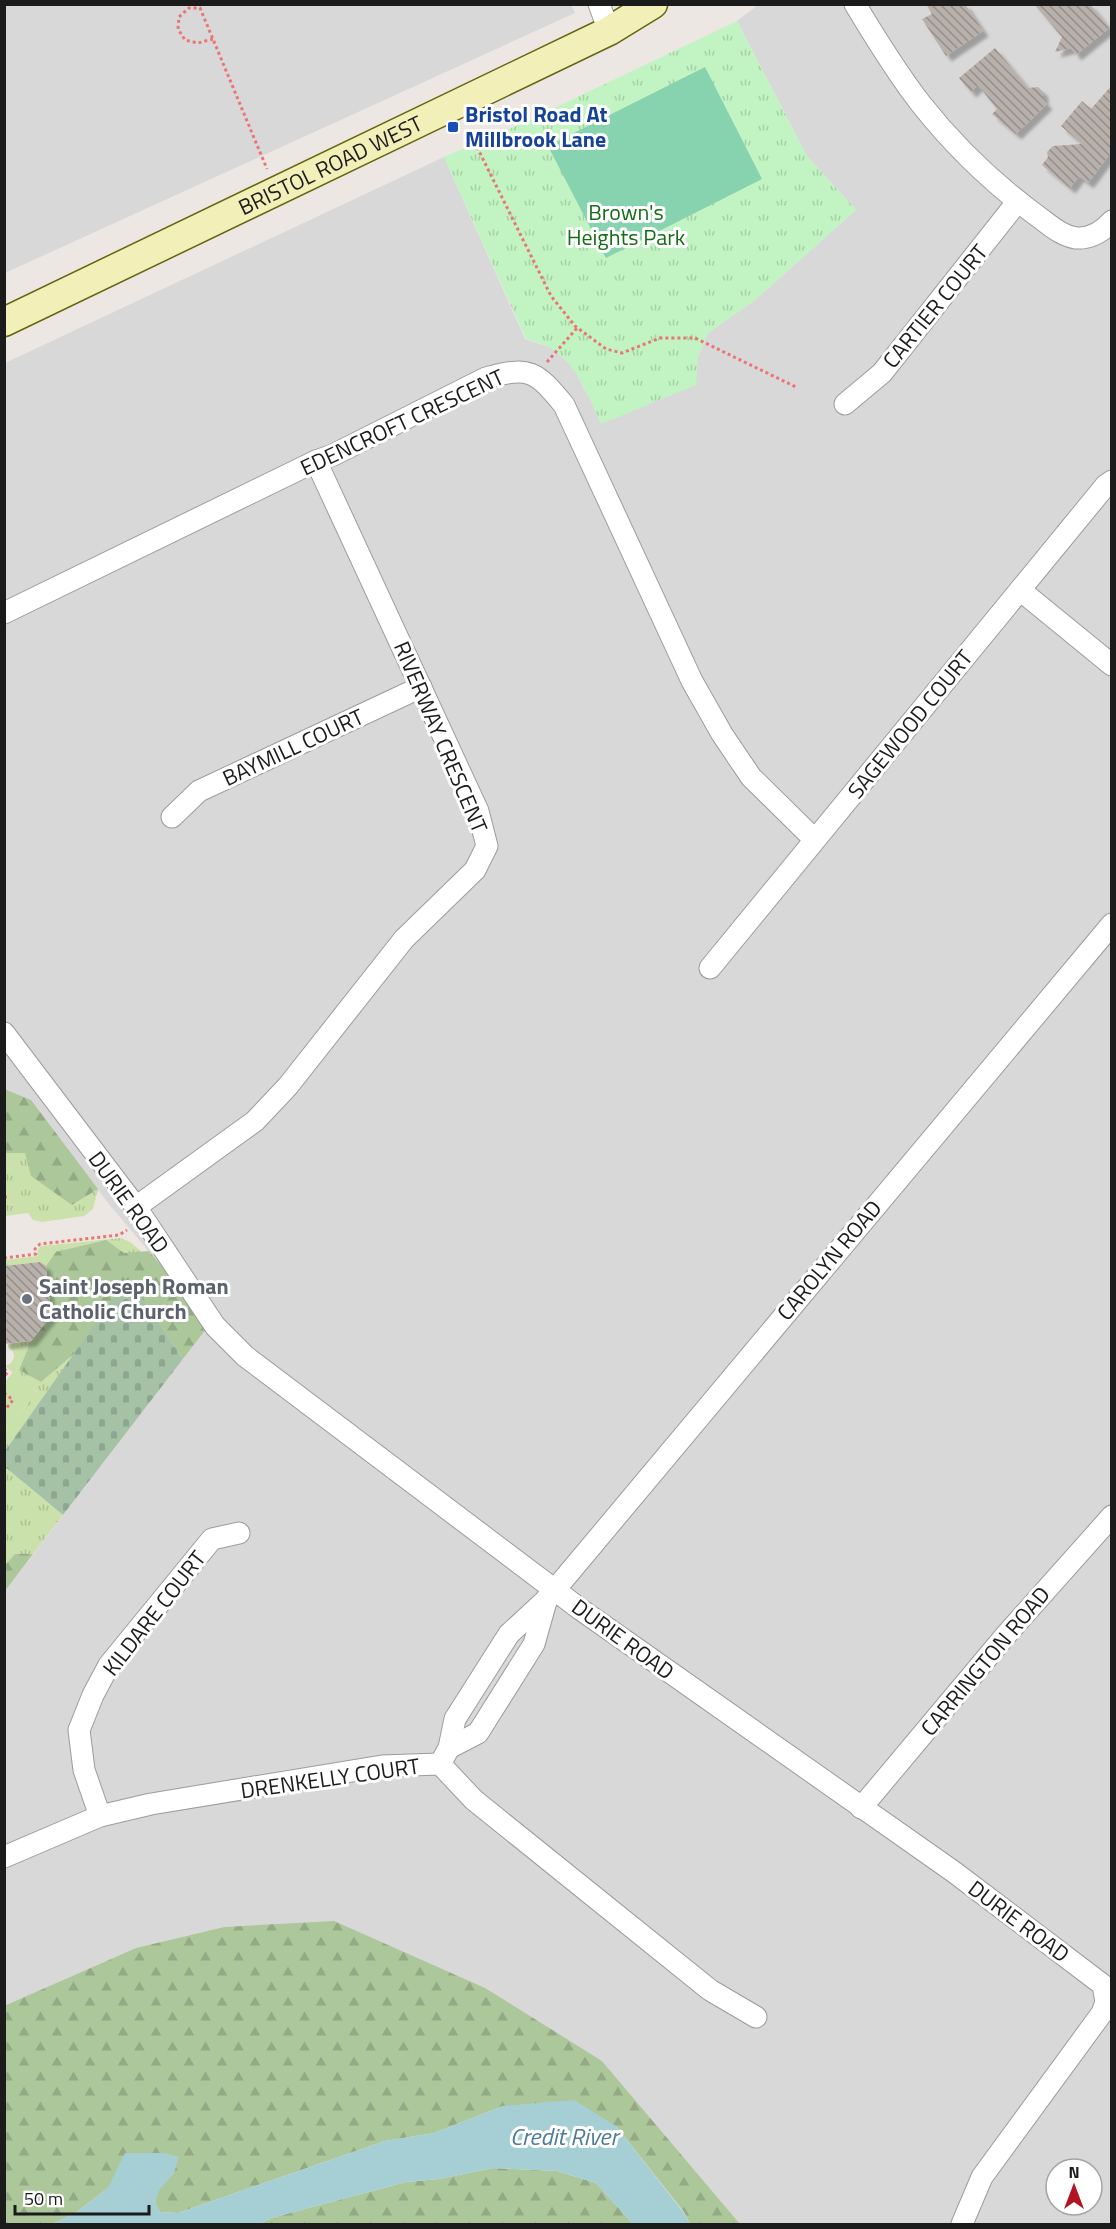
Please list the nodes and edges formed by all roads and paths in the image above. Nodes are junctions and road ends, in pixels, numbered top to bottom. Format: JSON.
{"nodes":[{"id":1,"x":599,"y":4,"type":"edge"},
{"id":2,"x":653,"y":4,"type":"edge"},
{"id":3,"x":855,"y":4,"type":"edge"},
{"id":4,"x":609,"y":31,"type":"junction"},
{"id":5,"x":213,"y":39,"type":"junction"},
{"id":6,"x":469,"y":131,"type":"dead end"},
{"id":7,"x":267,"y":169,"type":"dead end"},
{"id":8,"x":1018,"y":201,"type":"junction"},
{"id":9,"x":1112,"y":221,"type":"edge"},
{"id":10,"x":4,"y":322,"type":"edge"},
{"id":11,"x":578,"y":327,"type":"junction"},
{"id":12,"x":536,"y":374,"type":"junction"},
{"id":13,"x":796,"y":387,"type":"dead end"},
{"id":14,"x":846,"y":404,"type":"dead end"},
{"id":15,"x":316,"y":461,"type":"junction"},
{"id":16,"x":1112,"y":482,"type":"edge"},
{"id":17,"x":1020,"y":590,"type":"junction"},
{"id":18,"x":4,"y":613,"type":"edge"},
{"id":19,"x":1112,"y":665,"type":"edge"},
{"id":20,"x":421,"y":687,"type":"junction"},
{"id":21,"x":172,"y":817,"type":"dead end"},
{"id":22,"x":814,"y":839,"type":"junction"},
{"id":23,"x":1112,"y":924,"type":"edge"},
{"id":24,"x":710,"y":968,"type":"dead end"},
{"id":25,"x":4,"y":1033,"type":"edge"},
{"id":26,"x":4,"y":1197,"type":"edge"},
{"id":27,"x":10,"y":1197,"type":"dead end"},
{"id":28,"x":140,"y":1213,"type":"junction"},
{"id":29,"x":4,"y":1258,"type":"edge"},
{"id":30,"x":4,"y":1370,"type":"edge"},
{"id":31,"x":4,"y":1376,"type":"edge"},
{"id":32,"x":4,"y":1393,"type":"edge"},
{"id":33,"x":4,"y":1411,"type":"edge"},
{"id":34,"x":1109,"y":1522,"type":"edge"},
{"id":35,"x":239,"y":1533,"type":"dead end"},
{"id":36,"x":551,"y":1593,"type":"junction"},
{"id":37,"x":445,"y":1756,"type":"junction"},
{"id":38,"x":861,"y":1808,"type":"junction"},
{"id":39,"x":100,"y":1816,"type":"junction"},
{"id":40,"x":4,"y":1857,"type":"edge"},
{"id":41,"x":756,"y":2017,"type":"dead end"},
{"id":42,"x":962,"y":2224,"type":"edge"}],
"edges":[{"from":1,"to":4,"type":"street"},
{"from":2,"to":4,"type":"street","name":"BRISTOL ROAD WEST"},
{"from":3,"to":8,"type":"street"},
{"from":4,"to":10,"type":"street","name":"BRISTOL ROAD WEST"},
{"from":5,"to":5,"type":"path"},
{"from":5,"to":7,"type":"path"},
{"from":6,"to":11,"type":"path"},
{"from":8,"to":9,"type":"street"},
{"from":8,"to":14,"type":"street","name":"CARTIER COURT"},
{"from":11,"to":12,"type":"path"},
{"from":11,"to":13,"type":"path"},
{"from":12,"to":15,"type":"street","name":"EDENCROFT CRESCENT"},
{"from":12,"to":22,"type":"street","name":"EDENCROFT CRESCENT"},
{"from":15,"to":18,"type":"street","name":"EDENCROFT CRESCENT"},
{"from":15,"to":20,"type":"street","name":"RIVERWAY CRESCENT"},
{"from":16,"to":17,"type":"street","name":"SAGEWOOD COURT"},
{"from":17,"to":19,"type":"street"},
{"from":17,"to":22,"type":"street","name":"SAGEWOOD COURT"},
{"from":20,"to":21,"type":"street","name":"BAYMILL COURT"},
{"from":20,"to":28,"type":"street","name":"RIVERWAY CRESCENT"},
{"from":22,"to":24,"type":"street","name":"SAGEWOOD COURT"},
{"from":23,"to":36,"type":"street","name":"CAROLYN ROAD"},
{"from":25,"to":28,"type":"street","name":"DURIE ROAD"},
{"from":26,"to":27,"type":"path"},
{"from":28,"to":29,"type":"path"},
{"from":28,"to":36,"type":"street","name":"DURIE ROAD"},
{"from":30,"to":31,"type":"path"},
{"from":32,"to":33,"type":"path"},
{"from":34,"to":38,"type":"street","name":"CARRINGTON ROAD"},
{"from":35,"to":39,"type":"street","name":"KILDARE COURT"},
{"from":36,"to":37,"type":"street","name":"CAROLYN ROAD"},
{"from":36,"to":38,"type":"street","name":"DURIE ROAD"},
{"from":37,"to":39,"type":"street","name":"DRENKELLY COURT"},
{"from":37,"to":41,"type":"street","name":"DRENKELLY COURT"},
{"from":38,"to":42,"type":"street","name":"DURIE ROAD"},
{"from":39,"to":40,"type":"street","name":"DRENKELLY COURT"}]}
